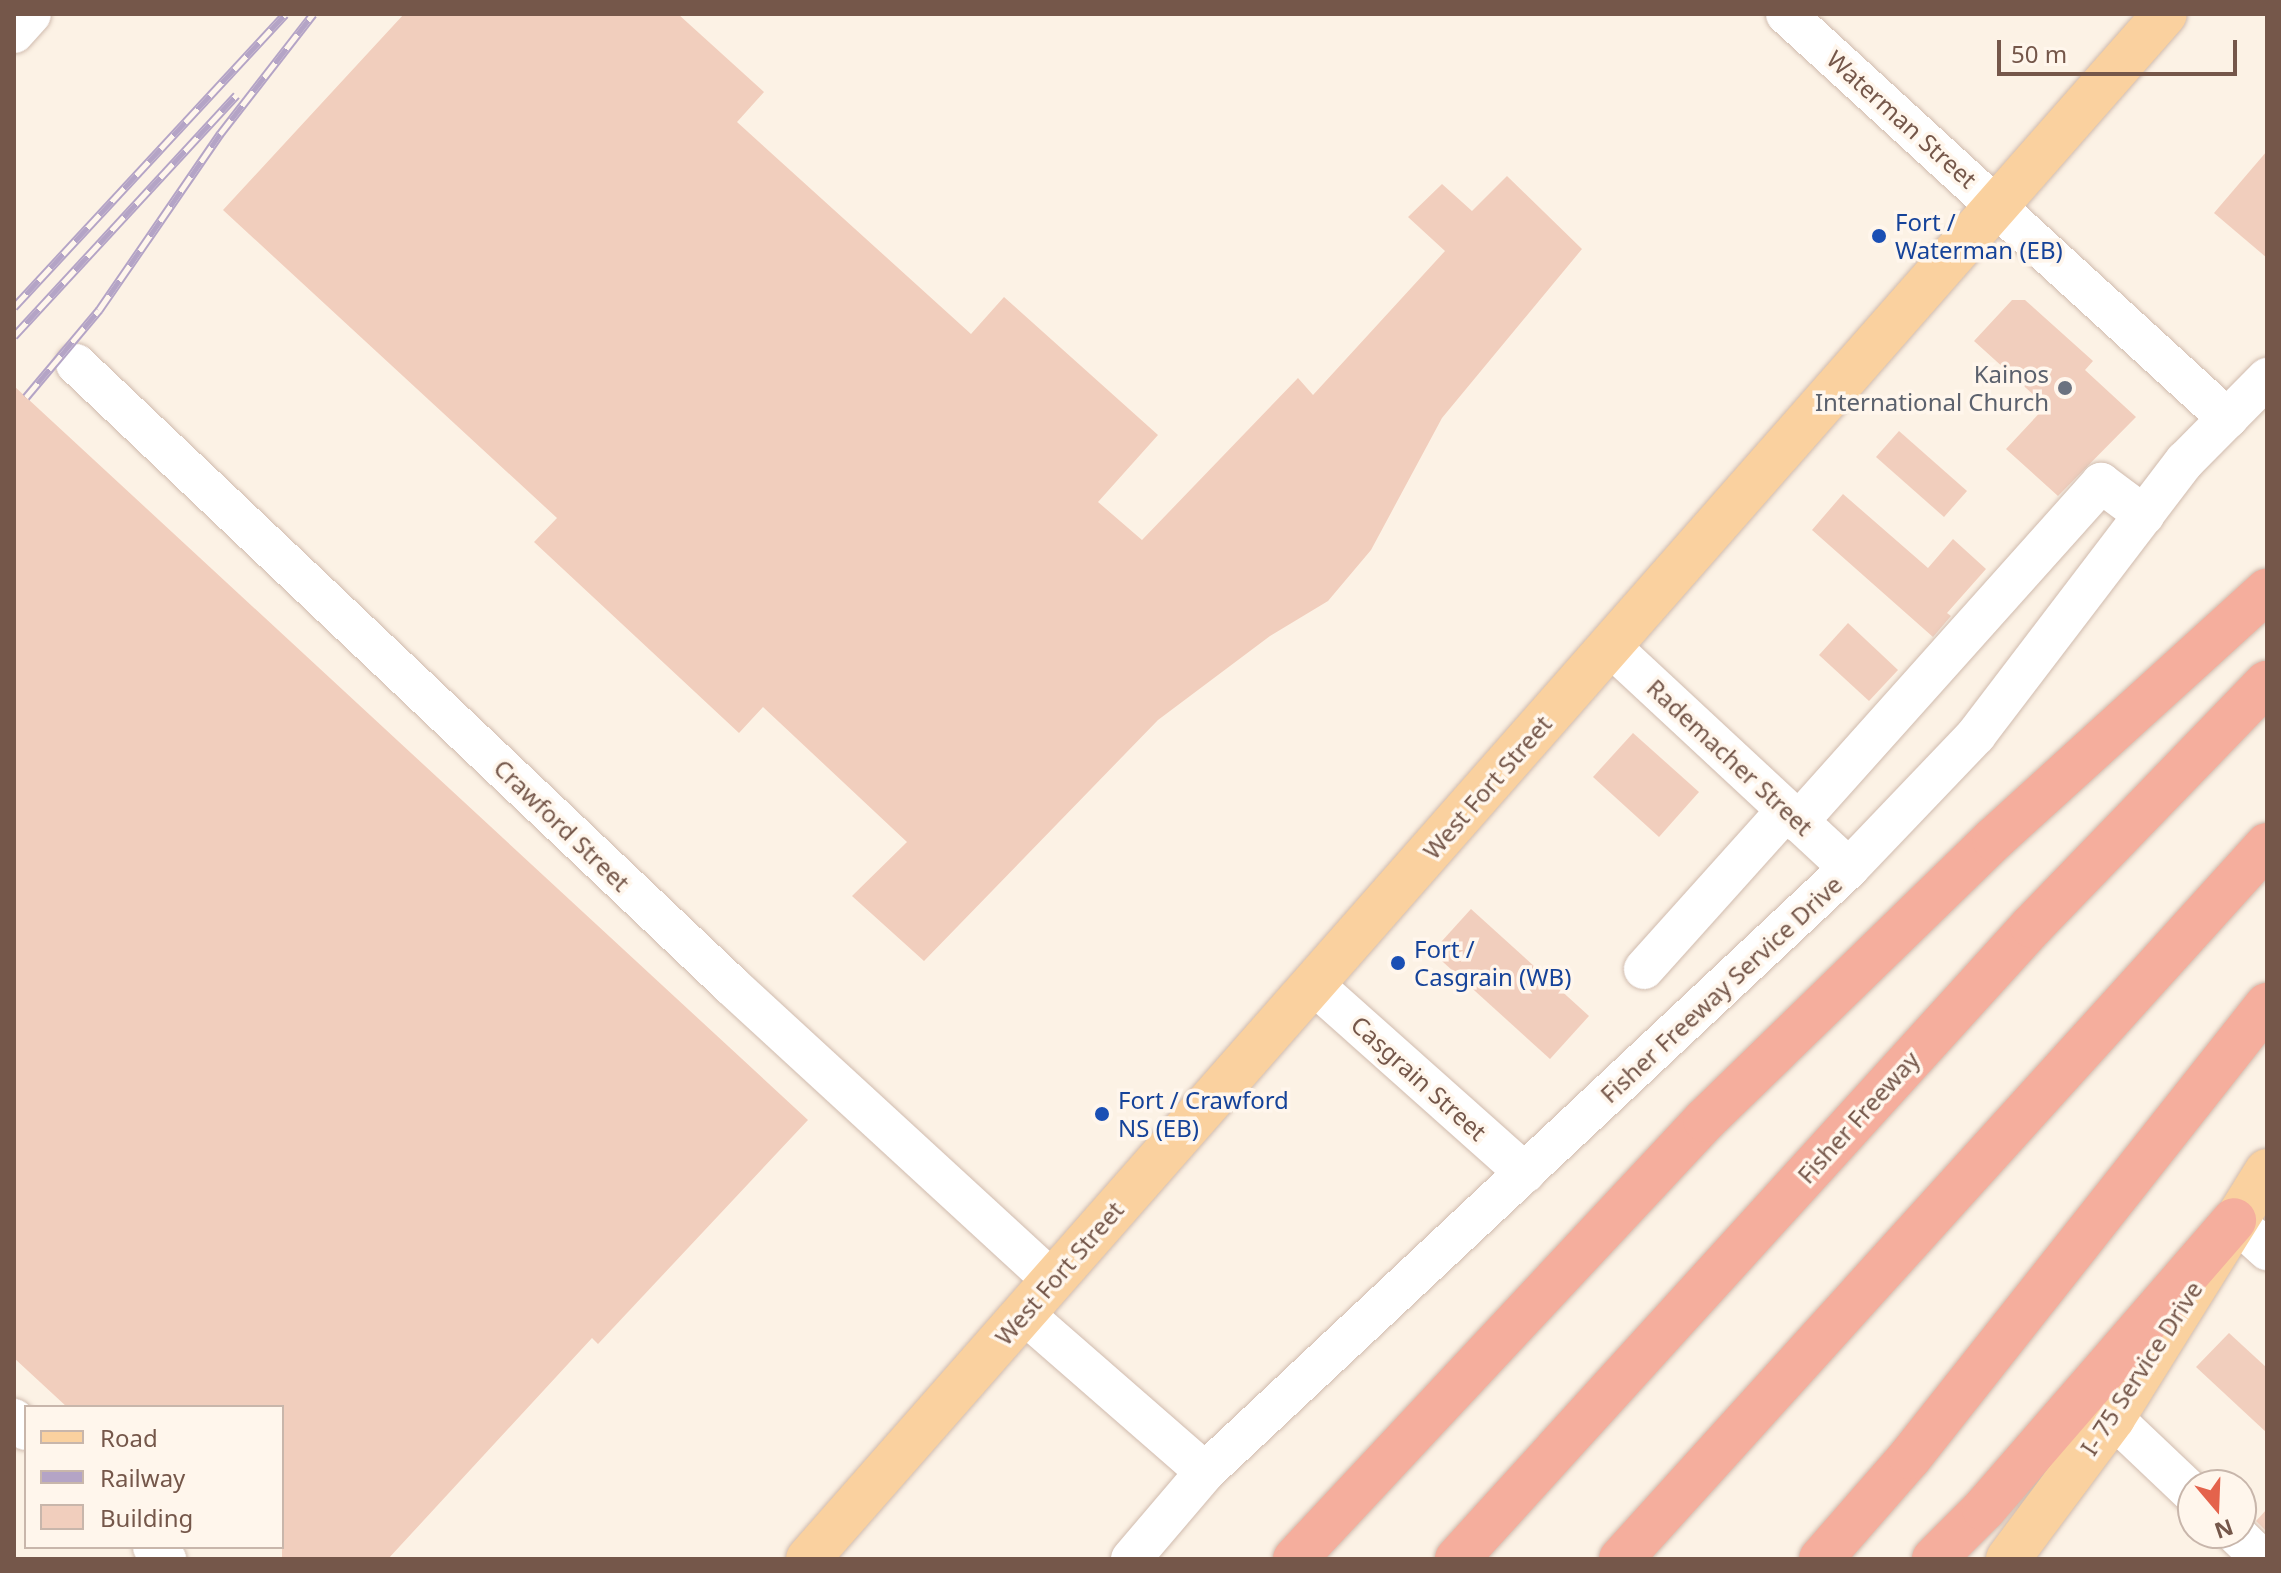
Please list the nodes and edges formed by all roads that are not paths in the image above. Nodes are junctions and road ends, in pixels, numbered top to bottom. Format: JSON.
{"nodes":[{"id":1,"x":31,"y":14,"type":"edge"},
{"id":2,"x":1786,"y":14,"type":"edge"},
{"id":3,"x":2165,"y":14,"type":"edge"},
{"id":4,"x":14,"y":33,"type":"edge"},
{"id":5,"x":1997,"y":204,"type":"junction"},
{"id":6,"x":76,"y":364,"type":"dead end"},
{"id":7,"x":2267,"y":378,"type":"edge"},
{"id":8,"x":2228,"y":419,"type":"junction"},
{"id":9,"x":2144,"y":515,"type":"junction"},
{"id":10,"x":2267,"y":591,"type":"edge"},
{"id":11,"x":1610,"y":646,"type":"junction"},
{"id":12,"x":2267,"y":683,"type":"edge"},
{"id":13,"x":1792,"y":817,"type":"junction"},
{"id":14,"x":2267,"y":845,"type":"edge"},
{"id":15,"x":1849,"y":868,"type":"junction"},
{"id":16,"x":1644,"y":969,"type":"dead end"},
{"id":17,"x":1313,"y":984,"type":"junction"},
{"id":18,"x":2267,"y":1005,"type":"edge"},
{"id":19,"x":2267,"y":1171,"type":"edge"},
{"id":20,"x":1525,"y":1173,"type":"junction"},
{"id":21,"x":2234,"y":1220,"type":"junction"},
{"id":22,"x":2267,"y":1250,"type":"edge"},
{"id":23,"x":1053,"y":1281,"type":"junction"},
{"id":24,"x":1024,"y":1314,"type":"junction"},
{"id":25,"x":2113,"y":1418,"type":"junction"},
{"id":26,"x":1205,"y":1472,"type":"junction"},
{"id":27,"x":2177,"y":1479,"type":"edge"},
{"id":28,"x":808,"y":1559,"type":"edge"},
{"id":29,"x":1131,"y":1559,"type":"edge"},
{"id":30,"x":1295,"y":1559,"type":"edge"},
{"id":31,"x":1457,"y":1559,"type":"edge"},
{"id":32,"x":1621,"y":1559,"type":"edge"},
{"id":33,"x":1821,"y":1559,"type":"edge"},
{"id":34,"x":1934,"y":1559,"type":"edge"},
{"id":35,"x":2008,"y":1559,"type":"edge"}],
"edges":[{"from":1,"to":4,"type":"street"},
{"from":2,"to":5,"type":"street","name":"Waterman Street"},
{"from":3,"to":5,"type":"main road","name":"West Fort Street"},
{"from":5,"to":8,"type":"street","name":"Waterman Street"},
{"from":5,"to":11,"type":"main road","name":"West Fort Street"},
{"from":6,"to":23,"type":"street","name":"Crawford Street"},
{"from":7,"to":8,"type":"street","name":"Fisher Freeway Service Drive"},
{"from":8,"to":9,"type":"street","name":"Fisher Freeway Service Drive"},
{"from":9,"to":13,"type":"street"},
{"from":9,"to":15,"type":"street","name":"Fisher Freeway Service Drive"},
{"from":10,"to":30,"type":"highway"},
{"from":11,"to":13,"type":"street","name":"Rademacher Street"},
{"from":11,"to":17,"type":"main road","name":"West Fort Street"},
{"from":12,"to":31,"type":"highway","name":"Fisher Freeway"},
{"from":13,"to":15,"type":"street","name":"Rademacher Street"},
{"from":13,"to":16,"type":"street"},
{"from":14,"to":32,"type":"highway"},
{"from":15,"to":20,"type":"street","name":"Fisher Freeway Service Drive"},
{"from":17,"to":20,"type":"street","name":"Casgrain Street"},
{"from":17,"to":23,"type":"main road","name":"West Fort Street"},
{"from":18,"to":33,"type":"highway"},
{"from":19,"to":21,"type":"main road","name":"I- 75 Service Drive"},
{"from":20,"to":26,"type":"street","name":"Fisher Freeway Service Drive"},
{"from":21,"to":22,"type":"street"},
{"from":21,"to":25,"type":"main road","name":"I- 75 Service Drive"},
{"from":21,"to":34,"type":"highway"},
{"from":23,"to":24,"type":"main road","name":"West Fort Street"},
{"from":24,"to":26,"type":"street"},
{"from":24,"to":28,"type":"main road","name":"West Fort Street"},
{"from":25,"to":27,"type":"street"},
{"from":25,"to":35,"type":"main road","name":"I- 75 Service Drive"},
{"from":26,"to":29,"type":"street","name":"Fisher Freeway Service Drive"}]}
